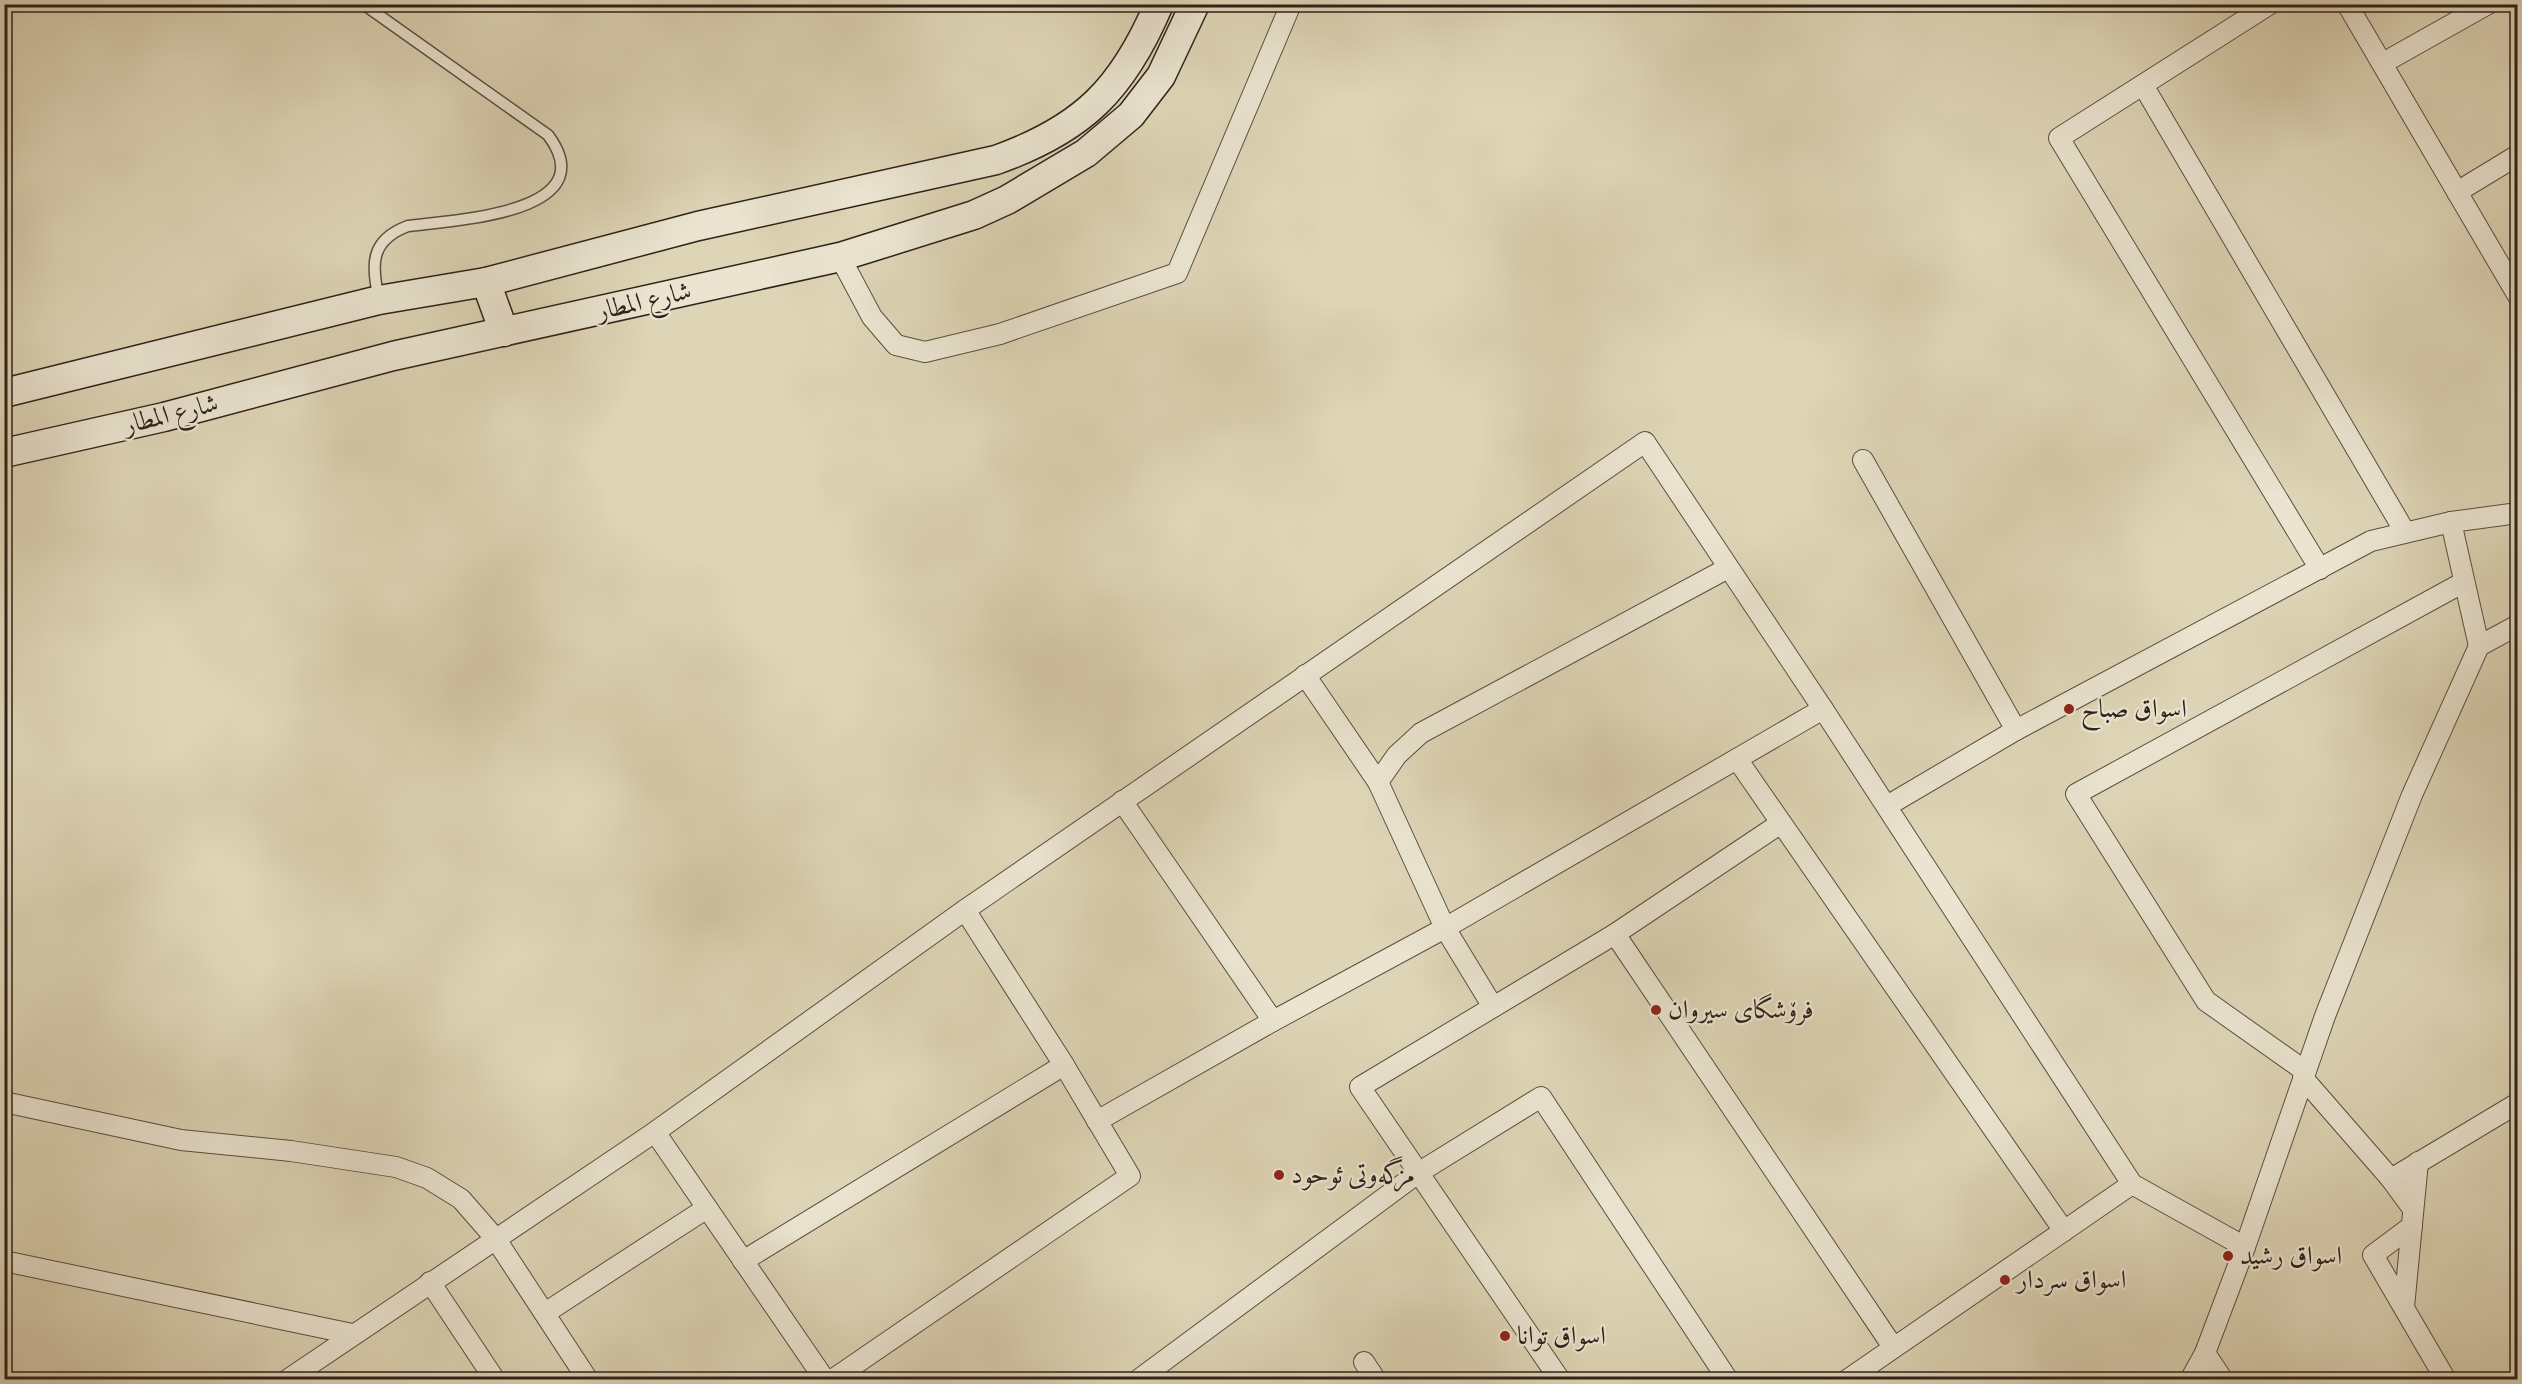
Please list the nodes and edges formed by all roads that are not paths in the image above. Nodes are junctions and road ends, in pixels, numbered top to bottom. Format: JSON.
{"nodes":[{"id":1,"x":363,"y":4,"type":"edge"},
{"id":2,"x":1158,"y":4,"type":"edge"},
{"id":3,"x":1195,"y":4,"type":"edge"},
{"id":4,"x":1291,"y":4,"type":"edge"},
{"id":5,"x":2270,"y":4,"type":"edge"},
{"id":6,"x":2347,"y":4,"type":"edge"},
{"id":7,"x":2488,"y":4,"type":"edge"},
{"id":8,"x":2384,"y":63,"type":"junction"},
{"id":9,"x":2143,"y":85,"type":"junction"},
{"id":10,"x":2517,"y":155,"type":"edge"},
{"id":11,"x":2457,"y":192,"type":"junction"},
{"id":12,"x":840,"y":257,"type":"junction"},
{"id":13,"x":486,"y":282,"type":"junction"},
{"id":14,"x":2517,"y":296,"type":"edge"},
{"id":15,"x":379,"y":300,"type":"junction"},
{"id":16,"x":504,"y":332,"type":"junction"},
{"id":17,"x":4,"y":393,"type":"edge"},
{"id":18,"x":4,"y":453,"type":"edge"},
{"id":19,"x":1863,"y":460,"type":"dead end"},
{"id":20,"x":2517,"y":513,"type":"edge"},
{"id":21,"x":2451,"y":522,"type":"junction"},
{"id":22,"x":2405,"y":532,"type":"junction"},
{"id":23,"x":1728,"y":568,"type":"junction"},
{"id":24,"x":2320,"y":569,"type":"junction"},
{"id":25,"x":2464,"y":582,"type":"junction"},
{"id":26,"x":2517,"y":625,"type":"edge"},
{"id":27,"x":2479,"y":646,"type":"junction"},
{"id":28,"x":1305,"y":675,"type":"junction"},
{"id":29,"x":1823,"y":709,"type":"junction"},
{"id":30,"x":2016,"y":730,"type":"junction"},
{"id":31,"x":1737,"y":759,"type":"junction"},
{"id":32,"x":1378,"y":782,"type":"junction"},
{"id":33,"x":1122,"y":801,"type":"junction"},
{"id":34,"x":1887,"y":806,"type":"junction"},
{"id":35,"x":1781,"y":823,"type":"junction"},
{"id":36,"x":965,"y":910,"type":"junction"},
{"id":37,"x":1445,"y":928,"type":"junction"},
{"id":38,"x":1615,"y":934,"type":"junction"},
{"id":39,"x":1493,"y":1007,"type":"junction"},
{"id":40,"x":1273,"y":1022,"type":"junction"},
{"id":41,"x":1064,"y":1065,"type":"junction"},
{"id":42,"x":2304,"y":1075,"type":"junction"},
{"id":43,"x":4,"y":1102,"type":"edge"},
{"id":44,"x":2517,"y":1103,"type":"edge"},
{"id":45,"x":1097,"y":1121,"type":"junction"},
{"id":46,"x":654,"y":1132,"type":"junction"},
{"id":47,"x":2418,"y":1162,"type":"junction"},
{"id":48,"x":1418,"y":1173,"type":"junction"},
{"id":49,"x":2391,"y":1179,"type":"junction"},
{"id":50,"x":2132,"y":1184,"type":"junction"},
{"id":51,"x":707,"y":1208,"type":"junction"},
{"id":52,"x":2413,"y":1217,"type":"junction"},
{"id":53,"x":2064,"y":1231,"type":"junction"},
{"id":54,"x":495,"y":1238,"type":"junction"},
{"id":55,"x":2245,"y":1247,"type":"junction"},
{"id":56,"x":4,"y":1261,"type":"edge"},
{"id":57,"x":743,"y":1261,"type":"junction"},
{"id":58,"x":430,"y":1282,"type":"junction"},
{"id":59,"x":2404,"y":1307,"type":"junction"},
{"id":60,"x":545,"y":1312,"type":"junction"},
{"id":61,"x":352,"y":1334,"type":"junction"},
{"id":62,"x":1893,"y":1347,"type":"junction"},
{"id":63,"x":2205,"y":1353,"type":"junction"},
{"id":64,"x":1364,"y":1362,"type":"dead end"},
{"id":65,"x":287,"y":1380,"type":"edge"},
{"id":66,"x":495,"y":1380,"type":"edge"},
{"id":67,"x":588,"y":1380,"type":"edge"},
{"id":68,"x":825,"y":1380,"type":"edge"},
{"id":69,"x":832,"y":1380,"type":"edge"},
{"id":70,"x":1138,"y":1380,"type":"edge"},
{"id":71,"x":1376,"y":1380,"type":"edge"},
{"id":72,"x":1560,"y":1380,"type":"edge"},
{"id":73,"x":1728,"y":1380,"type":"edge"},
{"id":74,"x":1847,"y":1380,"type":"edge"},
{"id":75,"x":2190,"y":1380,"type":"edge"},
{"id":76,"x":2223,"y":1380,"type":"edge"},
{"id":77,"x":2446,"y":1380,"type":"edge"}],
"edges":[{"from":1,"to":15,"type":"lane"},
{"from":2,"to":13,"type":"main road"},
{"from":3,"to":12,"type":"main road","name":"شارع المطار"},
{"from":4,"to":12,"type":"street"},
{"from":5,"to":9,"type":"street"},
{"from":6,"to":8,"type":"street"},
{"from":7,"to":8,"type":"street"},
{"from":8,"to":11,"type":"street"},
{"from":9,"to":22,"type":"street"},
{"from":9,"to":24,"type":"street"},
{"from":10,"to":11,"type":"street"},
{"from":11,"to":14,"type":"street"},
{"from":12,"to":16,"type":"main road","name":"شارع المطار"},
{"from":13,"to":15,"type":"main road"},
{"from":13,"to":16,"type":"main road"},
{"from":15,"to":17,"type":"main road"},
{"from":16,"to":18,"type":"main road","name":"شارع المطار"},
{"from":19,"to":30,"type":"street"},
{"from":20,"to":21,"type":"street"},
{"from":21,"to":22,"type":"street"},
{"from":21,"to":25,"type":"street"},
{"from":22,"to":24,"type":"street"},
{"from":23,"to":28,"type":"street"},
{"from":23,"to":29,"type":"street"},
{"from":23,"to":32,"type":"street"},
{"from":24,"to":30,"type":"street"},
{"from":25,"to":27,"type":"street"},
{"from":25,"to":42,"type":"street"},
{"from":26,"to":27,"type":"street"},
{"from":27,"to":42,"type":"street"},
{"from":28,"to":32,"type":"street"},
{"from":28,"to":33,"type":"street"},
{"from":29,"to":31,"type":"street"},
{"from":29,"to":34,"type":"street"},
{"from":30,"to":34,"type":"street"},
{"from":31,"to":35,"type":"street"},
{"from":31,"to":37,"type":"street"},
{"from":32,"to":37,"type":"street"},
{"from":33,"to":36,"type":"street"},
{"from":33,"to":40,"type":"street"},
{"from":34,"to":50,"type":"street"},
{"from":35,"to":38,"type":"street"},
{"from":35,"to":53,"type":"street"},
{"from":36,"to":41,"type":"street"},
{"from":36,"to":46,"type":"street"},
{"from":37,"to":39,"type":"street"},
{"from":37,"to":40,"type":"street"},
{"from":38,"to":39,"type":"street"},
{"from":38,"to":62,"type":"street"},
{"from":39,"to":48,"type":"street"},
{"from":40,"to":45,"type":"street"},
{"from":41,"to":45,"type":"street"},
{"from":41,"to":57,"type":"street"},
{"from":42,"to":49,"type":"street"},
{"from":42,"to":55,"type":"street"},
{"from":43,"to":54,"type":"street"},
{"from":44,"to":47,"type":"street"},
{"from":45,"to":69,"type":"street"},
{"from":46,"to":51,"type":"street"},
{"from":46,"to":54,"type":"street"},
{"from":47,"to":49,"type":"street"},
{"from":47,"to":52,"type":"street"},
{"from":48,"to":70,"type":"street"},
{"from":48,"to":72,"type":"street"},
{"from":48,"to":73,"type":"street"},
{"from":49,"to":52,"type":"street"},
{"from":50,"to":53,"type":"street"},
{"from":50,"to":55,"type":"street"},
{"from":51,"to":57,"type":"street"},
{"from":51,"to":60,"type":"street"},
{"from":52,"to":59,"type":"street"},
{"from":52,"to":59,"type":"street"},
{"from":53,"to":62,"type":"street"},
{"from":54,"to":58,"type":"street"},
{"from":54,"to":60,"type":"street"},
{"from":55,"to":63,"type":"street"},
{"from":56,"to":61,"type":"street"},
{"from":57,"to":68,"type":"street"},
{"from":58,"to":61,"type":"street"},
{"from":58,"to":66,"type":"street"},
{"from":59,"to":77,"type":"street"},
{"from":60,"to":67,"type":"street"},
{"from":61,"to":65,"type":"street"},
{"from":62,"to":74,"type":"street"},
{"from":63,"to":75,"type":"street"},
{"from":63,"to":76,"type":"street"},
{"from":64,"to":71,"type":"street"}]}
